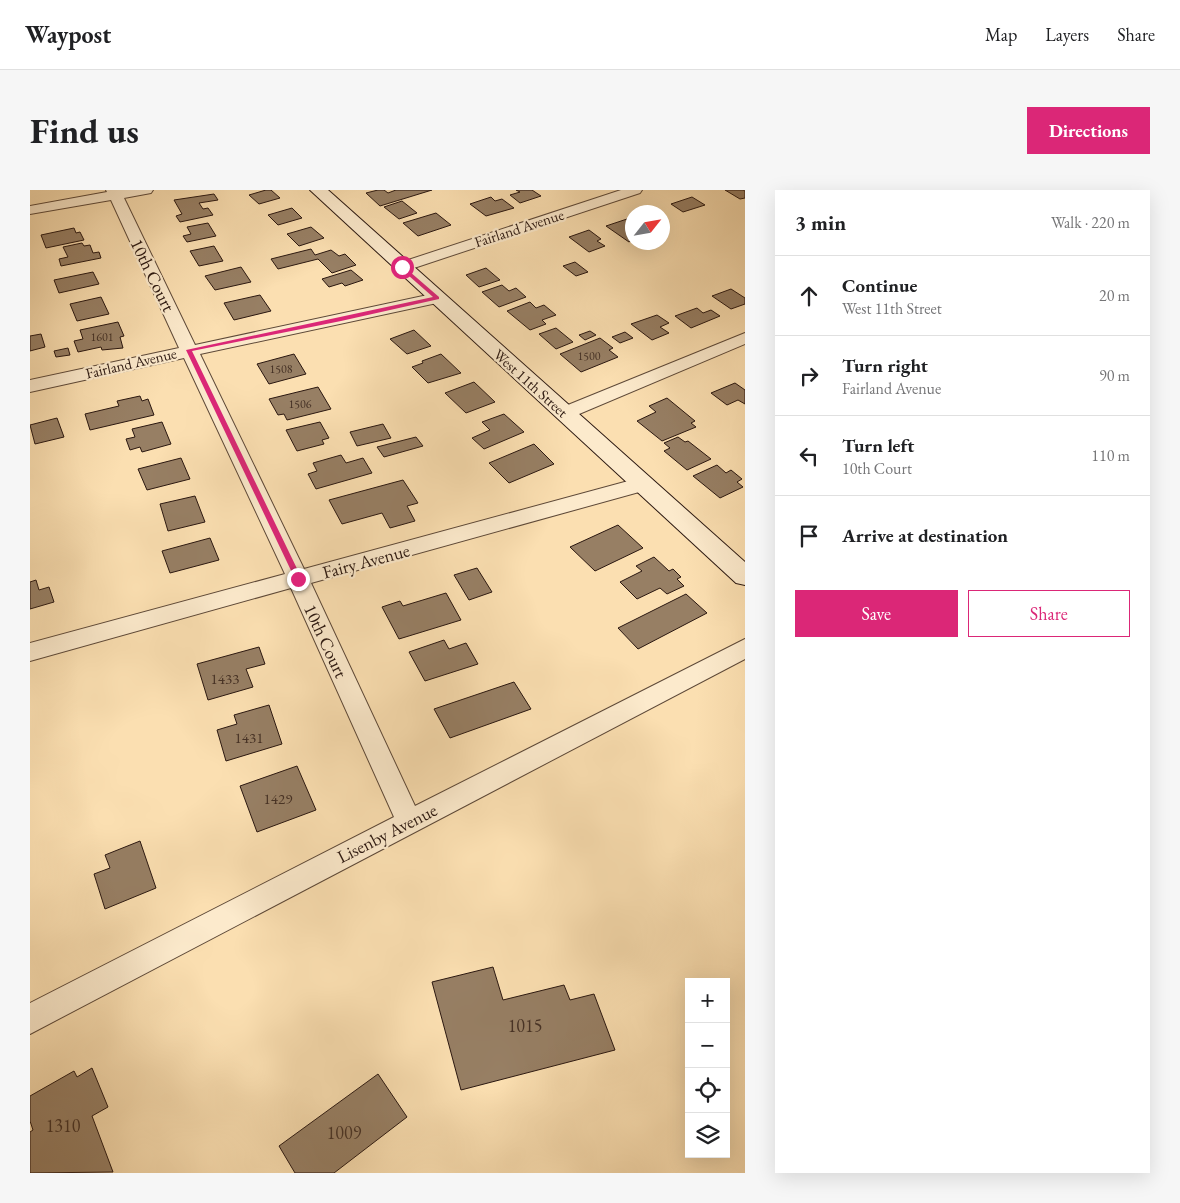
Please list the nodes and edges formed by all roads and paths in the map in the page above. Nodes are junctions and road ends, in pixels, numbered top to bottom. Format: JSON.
{"nodes":[{"id":1,"x":146,"y":190,"type":"edge"},
{"id":2,"x":318,"y":190,"type":"edge"},
{"id":3,"x":635,"y":190,"type":"edge"},
{"id":4,"x":114,"y":193,"type":"edge"},
{"id":5,"x":30,"y":210,"type":"edge"},
{"id":6,"x":402,"y":267,"type":"junction"},
{"id":7,"x":438,"y":298,"type":"junction"},
{"id":8,"x":745,"y":338,"type":"edge"},
{"id":9,"x":189,"y":350,"type":"junction"},
{"id":10,"x":30,"y":386,"type":"edge"},
{"id":11,"x":565,"y":413,"type":"junction"},
{"id":12,"x":643,"y":484,"type":"junction"},
{"id":13,"x":745,"y":576,"type":"edge"},
{"id":14,"x":298,"y":579,"type":"junction"},
{"id":15,"x":745,"y":648,"type":"edge"},
{"id":16,"x":30,"y":652,"type":"edge"},
{"id":17,"x":409,"y":821,"type":"junction"},
{"id":18,"x":30,"y":1019,"type":"edge"}],
"edges":[{"from":1,"to":4,"type":"street"},
{"from":2,"to":6,"type":"main road","name":"West 11th Street"},
{"from":3,"to":6,"type":"street","name":"Fairland Avenue"},
{"from":4,"to":5,"type":"street"},
{"from":4,"to":9,"type":"street","name":"10th Court"},
{"from":6,"to":7,"type":"main road","name":"West 11th Street"},
{"from":7,"to":9,"type":"street","name":"Fairland Avenue"},
{"from":7,"to":11,"type":"main road","name":"West 11th Street"},
{"from":8,"to":11,"type":"street"},
{"from":9,"to":10,"type":"street","name":"Fairland Avenue"},
{"from":9,"to":14,"type":"street","name":"10th Court"},
{"from":11,"to":12,"type":"main road","name":"West 11th Street"},
{"from":12,"to":13,"type":"main road","name":"West 11th Street"},
{"from":12,"to":14,"type":"street","name":"Fairy Avenue"},
{"from":14,"to":16,"type":"street","name":"Fairy Avenue"},
{"from":14,"to":17,"type":"street","name":"10th Court"},
{"from":15,"to":17,"type":"street","name":"Lisenby Avenue"},
{"from":17,"to":18,"type":"street","name":"Lisenby Avenue"}]}
